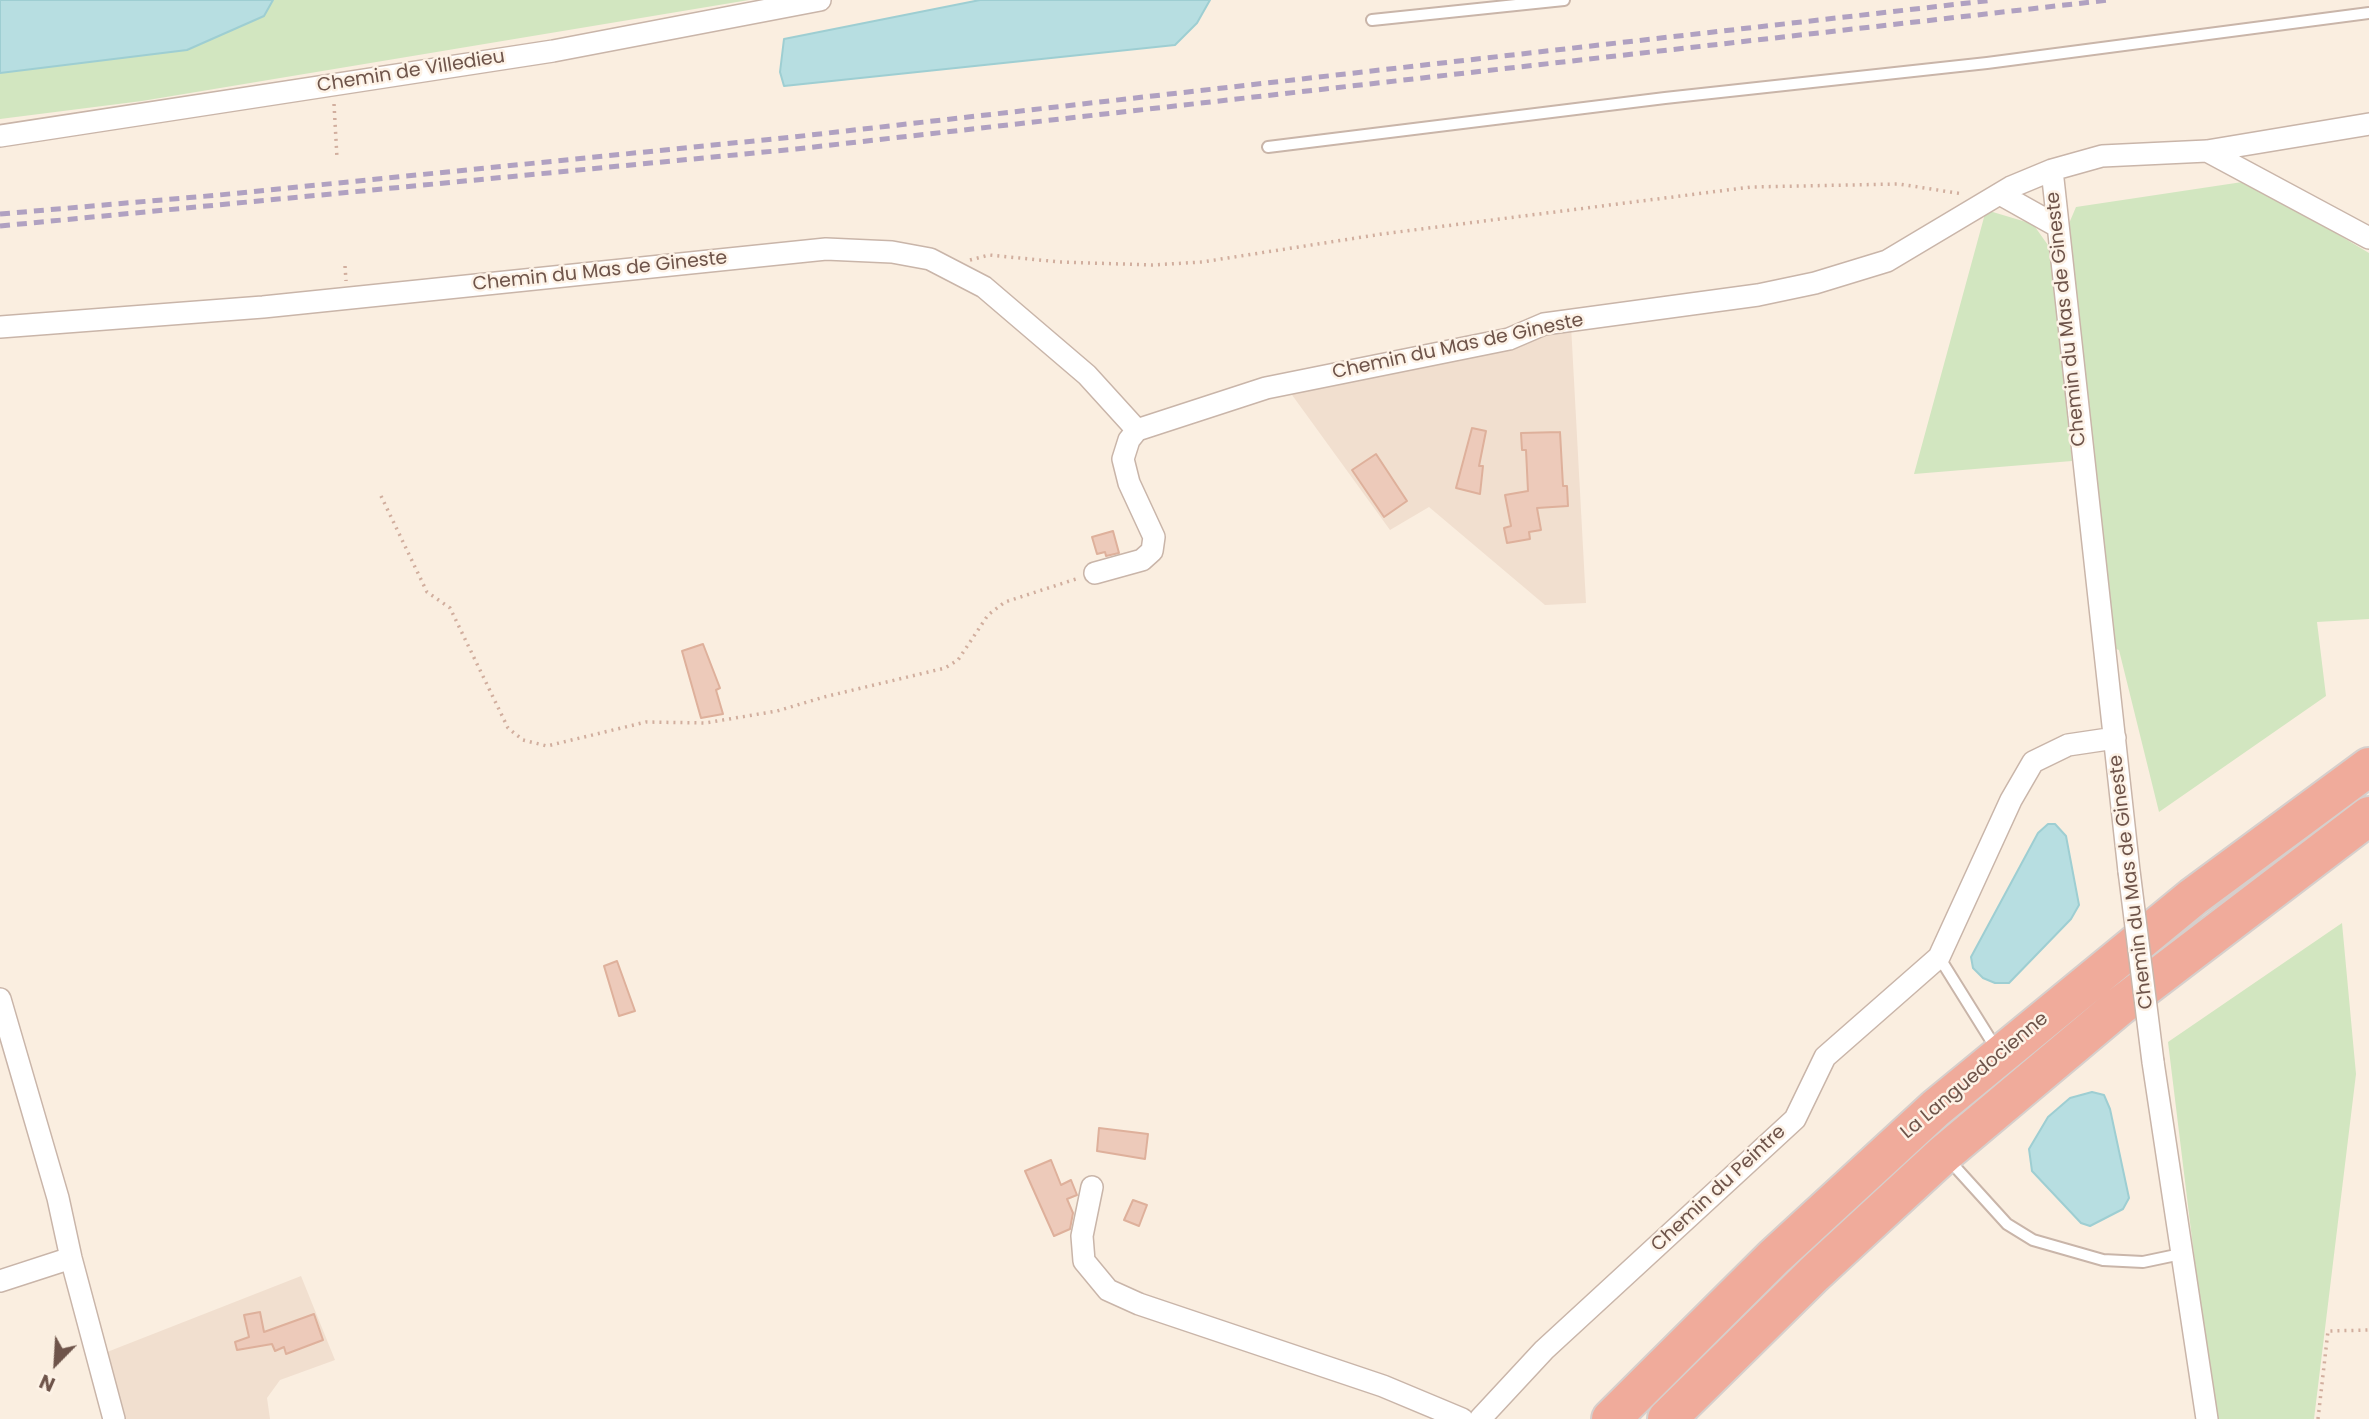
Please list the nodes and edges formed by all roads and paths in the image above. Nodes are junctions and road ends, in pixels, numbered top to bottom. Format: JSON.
{"nodes":[{"id":1,"x":820,"y":0,"type":"edge"},
{"id":2,"x":1564,"y":0,"type":"edge"},
{"id":3,"x":2369,"y":13,"type":"edge"},
{"id":4,"x":1372,"y":20,"type":"dead end"},
{"id":5,"x":333,"y":84,"type":"junction"},
{"id":6,"x":2369,"y":124,"type":"edge"},
{"id":7,"x":0,"y":136,"type":"edge"},
{"id":8,"x":1268,"y":147,"type":"dead end"},
{"id":9,"x":2207,"y":151,"type":"junction"},
{"id":10,"x":337,"y":158,"type":"dead end"},
{"id":11,"x":2052,"y":170,"type":"junction"},
{"id":12,"x":1996,"y":196,"type":"junction"},
{"id":13,"x":2057,"y":226,"type":"junction"},
{"id":14,"x":2369,"y":238,"type":"edge"},
{"id":15,"x":957,"y":273,"type":"junction"},
{"id":16,"x":0,"y":327,"type":"edge"},
{"id":17,"x":1138,"y":430,"type":"junction"},
{"id":18,"x":381,"y":496,"type":"dead end"},
{"id":19,"x":1095,"y":573,"type":"joint"},
{"id":20,"x":2115,"y":738,"type":"junction"},
{"id":21,"x":2369,"y":767,"type":"edge"},
{"id":22,"x":2369,"y":816,"type":"edge"},
{"id":23,"x":1939,"y":957,"type":"junction"},
{"id":24,"x":0,"y":999,"type":"edge"},
{"id":25,"x":1999,"y":1054,"type":"junction"},
{"id":26,"x":1944,"y":1154,"type":"junction"},
{"id":27,"x":1092,"y":1187,"type":"dead end"},
{"id":28,"x":2180,"y":1254,"type":"junction"},
{"id":29,"x":71,"y":1258,"type":"junction"},
{"id":30,"x":0,"y":1281,"type":"edge"},
{"id":31,"x":2369,"y":1330,"type":"edge"},
{"id":32,"x":114,"y":1419,"type":"edge"},
{"id":33,"x":1462,"y":1419,"type":"edge"},
{"id":34,"x":1480,"y":1419,"type":"edge"},
{"id":35,"x":1611,"y":1419,"type":"edge"},
{"id":36,"x":1667,"y":1419,"type":"edge"},
{"id":37,"x":2207,"y":1419,"type":"edge"},
{"id":38,"x":2318,"y":1419,"type":"edge"}],
"edges":[{"from":1,"to":5,"type":"street","name":"Chemin de Villedieu"},
{"from":2,"to":4,"type":"lane"},
{"from":3,"to":8,"type":"lane"},
{"from":5,"to":7,"type":"street","name":"Chemin de Villedieu"},
{"from":5,"to":10,"type":"path"},
{"from":6,"to":9,"type":"street"},
{"from":9,"to":11,"type":"street"},
{"from":9,"to":14,"type":"street"},
{"from":11,"to":12,"type":"street","name":"Chemin du Mas de Gineste"},
{"from":11,"to":13,"type":"street","name":"Chemin du Mas de Gineste"},
{"from":12,"to":13,"type":"street"},
{"from":12,"to":15,"type":"path"},
{"from":12,"to":17,"type":"street","name":"Chemin du Mas de Gineste"},
{"from":13,"to":20,"type":"street","name":"Chemin du Mas de Gineste"},
{"from":15,"to":16,"type":"street","name":"Chemin du Mas de Gineste"},
{"from":15,"to":17,"type":"street","name":"Chemin du Mas de Gineste"},
{"from":17,"to":19,"type":"street"},
{"from":18,"to":19,"type":"path"},
{"from":20,"to":23,"type":"street","name":"Chemin du Peintre"},
{"from":20,"to":28,"type":"street","name":"Chemin du Mas de Gineste","bridge":true},
{"from":21,"to":25,"type":"highway","name":"La Languedocienne"},
{"from":22,"to":26,"type":"highway","name":"La Languedocienne"},
{"from":23,"to":25,"type":"lane"},
{"from":23,"to":34,"type":"street","name":"Chemin du Peintre"},
{"from":24,"to":29,"type":"street"},
{"from":25,"to":35,"type":"highway","name":"La Languedocienne"},
{"from":26,"to":28,"type":"lane"},
{"from":26,"to":36,"type":"highway","name":"La Languedocienne"},
{"from":27,"to":33,"type":"street"},
{"from":28,"to":37,"type":"street","name":"Chemin du Mas de Gineste"},
{"from":29,"to":30,"type":"street"},
{"from":29,"to":32,"type":"street"},
{"from":31,"to":38,"type":"path"}]}
